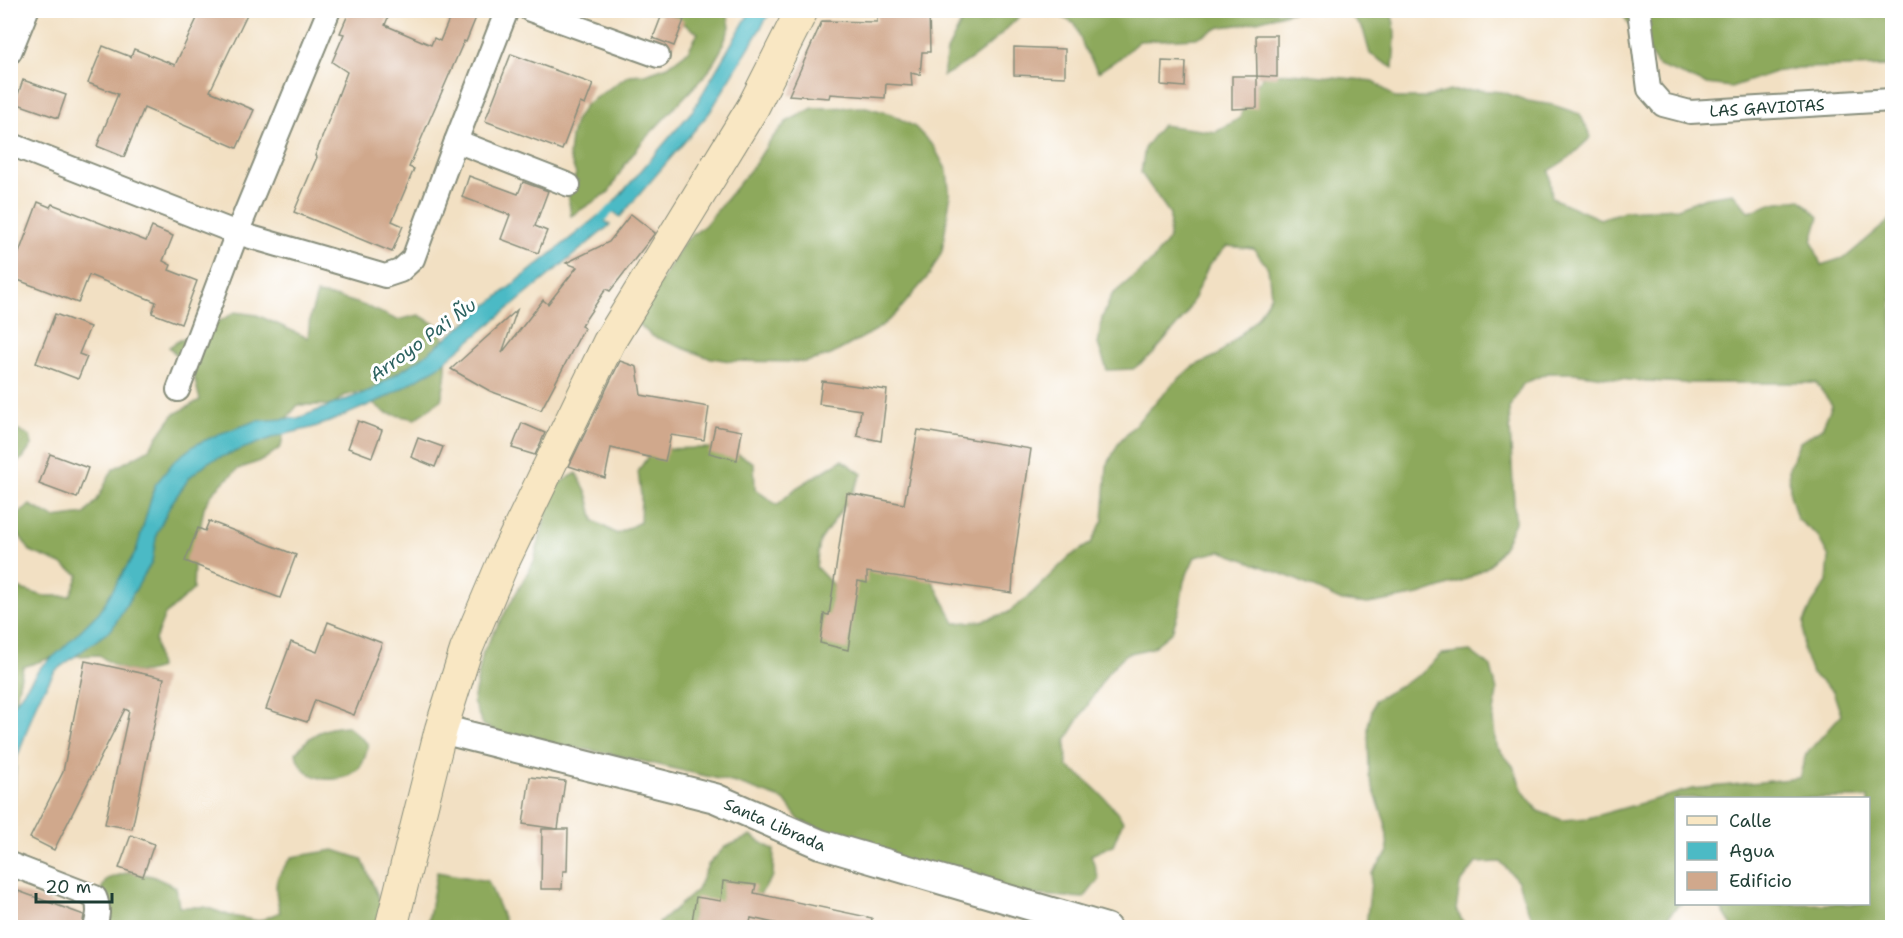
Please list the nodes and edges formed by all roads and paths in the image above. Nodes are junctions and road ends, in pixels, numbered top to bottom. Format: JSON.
{"nodes":[{"id":1,"x":27,"y":10,"type":"edge"},
{"id":2,"x":329,"y":10,"type":"edge"},
{"id":3,"x":507,"y":10,"type":"edge"},
{"id":4,"x":530,"y":10,"type":"edge"},
{"id":5,"x":802,"y":10,"type":"edge"},
{"id":6,"x":1639,"y":10,"type":"edge"},
{"id":7,"x":10,"y":52,"type":"edge"},
{"id":8,"x":658,"y":56,"type":"dead end"},
{"id":9,"x":1893,"y":100,"type":"edge"},
{"id":10,"x":456,"y":141,"type":"junction"},
{"id":11,"x":10,"y":144,"type":"edge"},
{"id":12,"x":569,"y":185,"type":"dead end"},
{"id":13,"x":237,"y":233,"type":"junction"},
{"id":14,"x":177,"y":390,"type":"dead end"},
{"id":15,"x":441,"y":729,"type":"junction"},
{"id":16,"x":12,"y":864,"type":"edge"},
{"id":17,"x":96,"y":927,"type":"edge"},
{"id":18,"x":391,"y":927,"type":"edge"},
{"id":19,"x":1106,"y":927,"type":"edge"}],
"edges":[{"from":1,"to":7,"type":"street"},
{"from":2,"to":13,"type":"street"},
{"from":3,"to":10,"type":"street"},
{"from":4,"to":8,"type":"street"},
{"from":5,"to":15,"type":"main road"},
{"from":6,"to":9,"type":"street","name":"LAS GAVIOTAS"},
{"from":10,"to":12,"type":"street"},
{"from":10,"to":13,"type":"street"},
{"from":11,"to":13,"type":"street"},
{"from":13,"to":14,"type":"street"},
{"from":15,"to":18,"type":"main road"},
{"from":15,"to":19,"type":"street","name":"Santa Librada"},
{"from":16,"to":17,"type":"street"}]}
